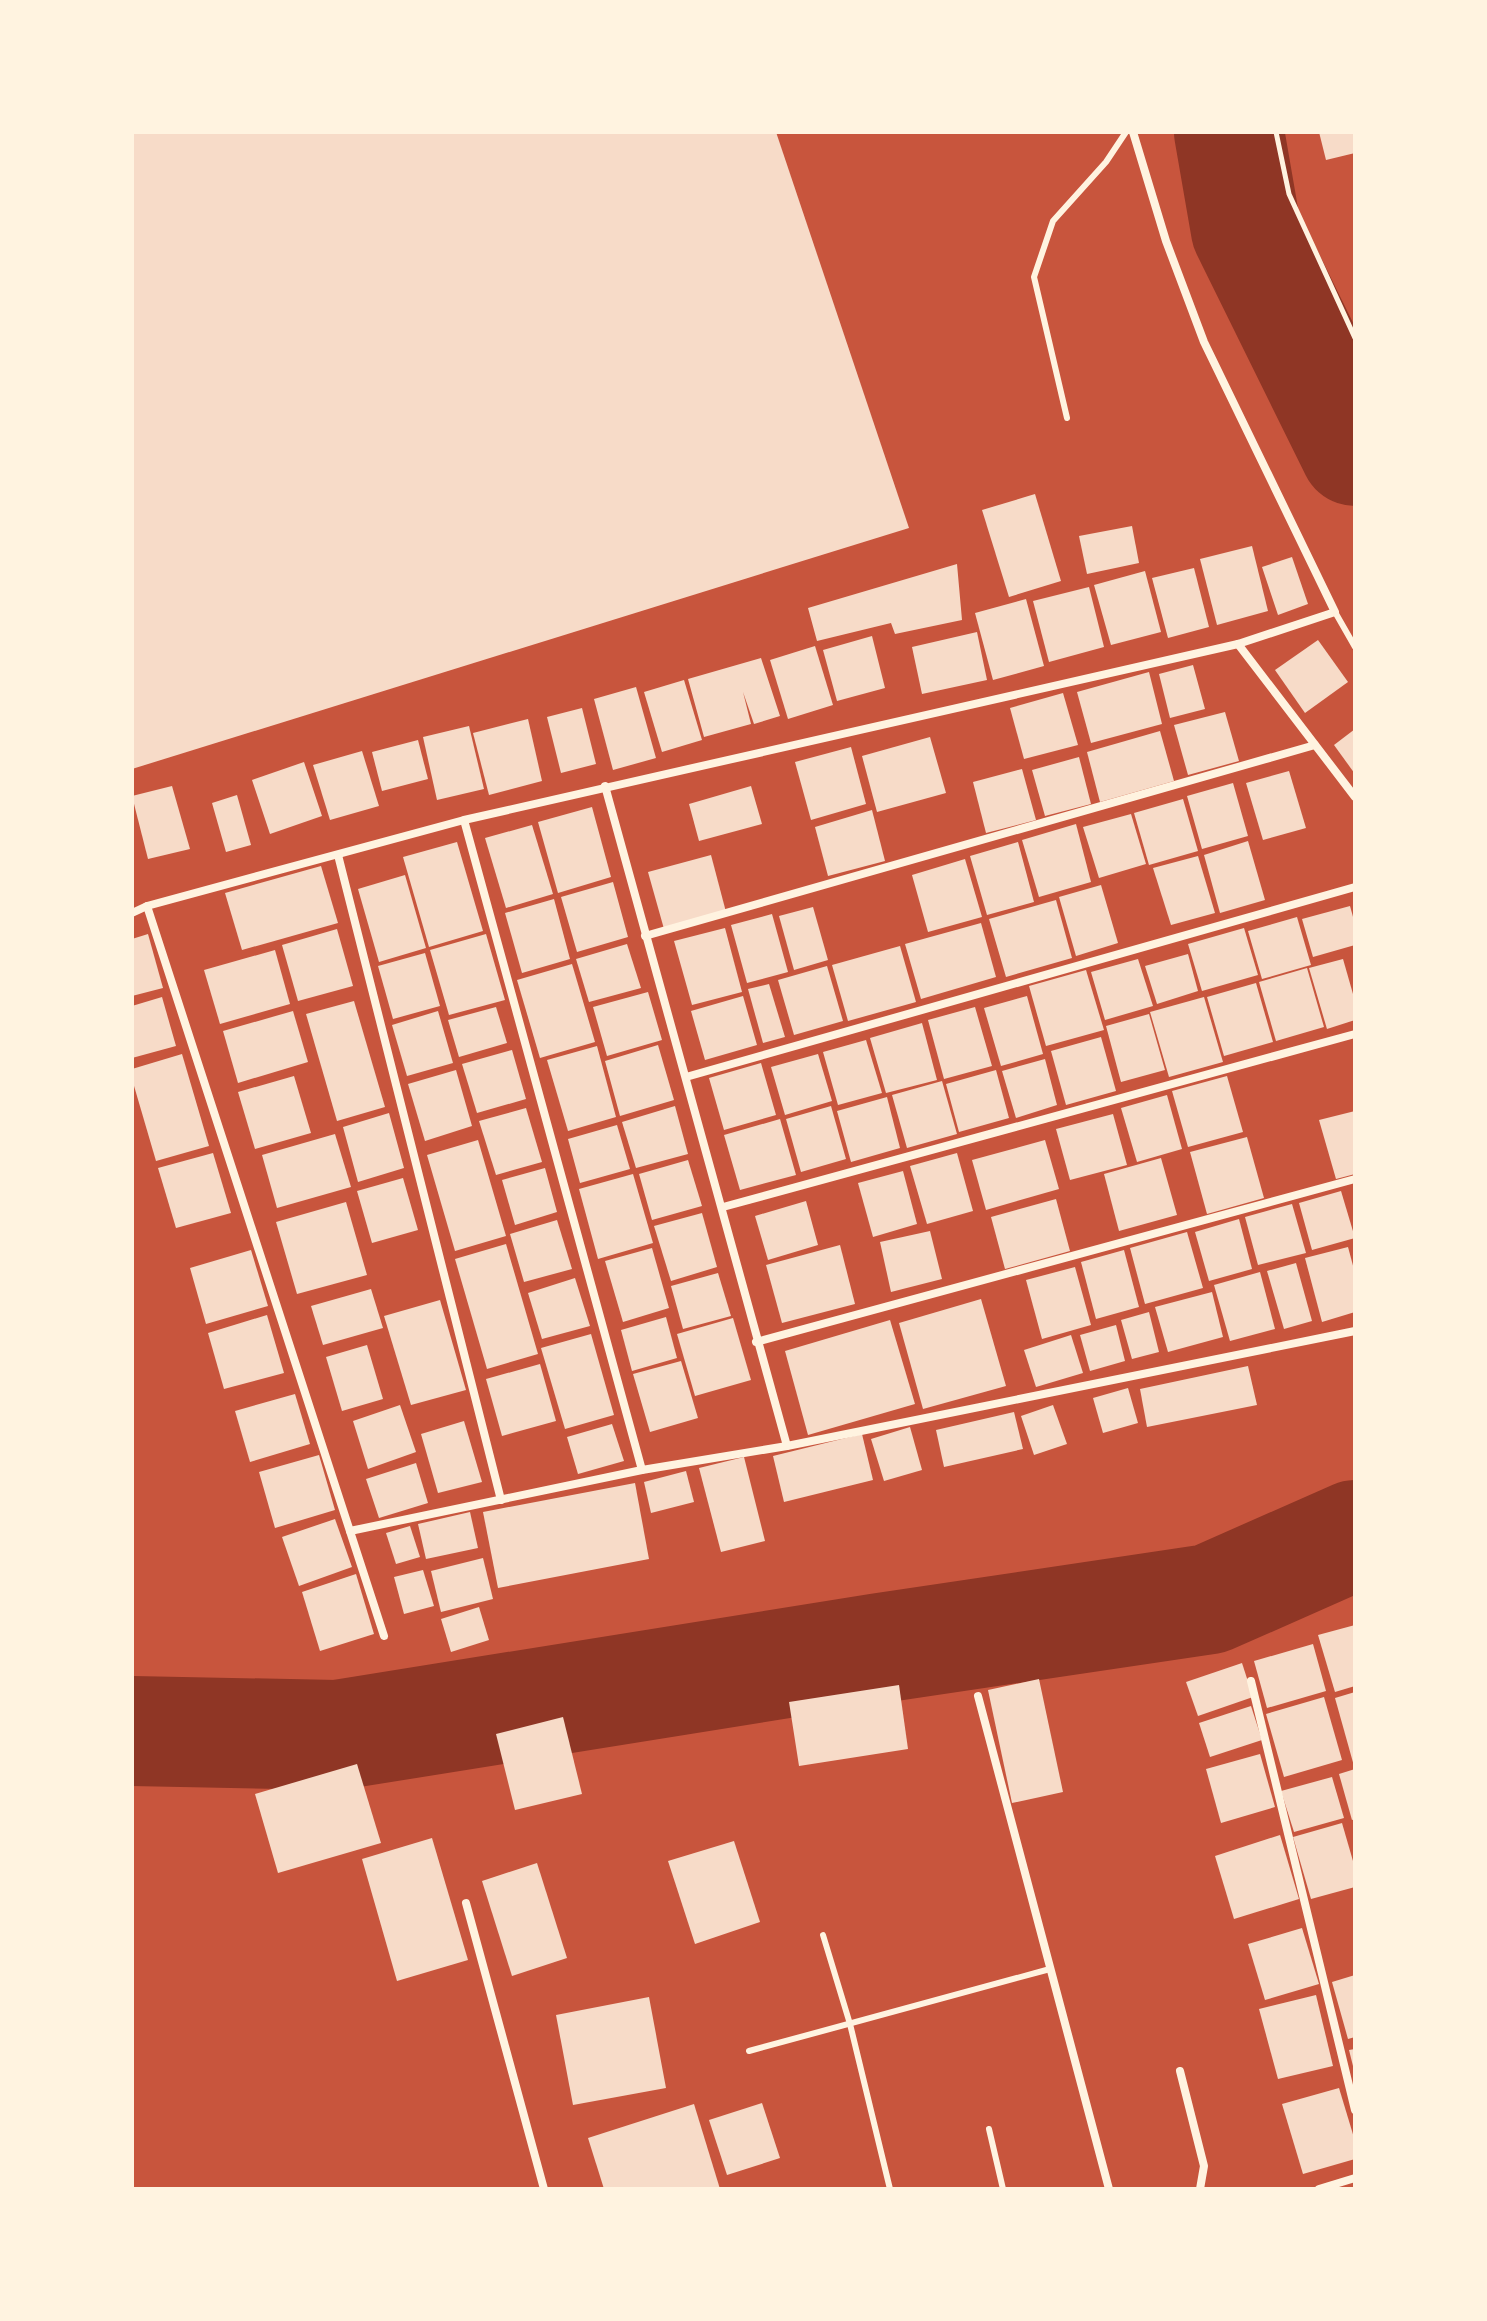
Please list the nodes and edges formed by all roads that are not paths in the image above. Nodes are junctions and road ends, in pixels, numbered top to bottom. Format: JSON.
{"nodes":[{"id":1,"x":1126,"y":132,"type":"edge"},
{"id":2,"x":1133,"y":132,"type":"edge"},
{"id":3,"x":1067,"y":418,"type":"dead end"},
{"id":4,"x":1335,"y":612,"type":"junction"},
{"id":5,"x":1238,"y":644,"type":"junction"},
{"id":6,"x":1355,"y":647,"type":"edge"},
{"id":7,"x":1315,"y":745,"type":"junction"},
{"id":8,"x":605,"y":786,"type":"junction"},
{"id":9,"x":1355,"y":797,"type":"edge"},
{"id":10,"x":464,"y":820,"type":"junction"},
{"id":11,"x":338,"y":855,"type":"junction"},
{"id":12,"x":1355,"y":887,"type":"edge"},
{"id":13,"x":147,"y":906,"type":"junction"},
{"id":14,"x":132,"y":913,"type":"edge"},
{"id":15,"x":645,"y":936,"type":"junction"},
{"id":16,"x":1355,"y":1034,"type":"edge"},
{"id":17,"x":686,"y":1077,"type":"junction"},
{"id":18,"x":1355,"y":1179,"type":"edge"},
{"id":19,"x":723,"y":1207,"type":"junction"},
{"id":20,"x":1355,"y":1331,"type":"edge"},
{"id":21,"x":756,"y":1342,"type":"junction"},
{"id":22,"x":787,"y":1446,"type":"junction"},
{"id":23,"x":642,"y":1470,"type":"junction"},
{"id":24,"x":501,"y":1500,"type":"junction"},
{"id":25,"x":350,"y":1531,"type":"junction"},
{"id":26,"x":384,"y":1636,"type":"dead end"},
{"id":27,"x":1251,"y":1681,"type":"dead end"},
{"id":28,"x":978,"y":1696,"type":"dead end"},
{"id":29,"x":466,"y":1903,"type":"dead end"},
{"id":30,"x":823,"y":1935,"type":"dead end"},
{"id":31,"x":1050,"y":1969,"type":"junction"},
{"id":32,"x":850,"y":2024,"type":"junction"},
{"id":33,"x":749,"y":2051,"type":"dead end"},
{"id":34,"x":1180,"y":2071,"type":"dead end"},
{"id":35,"x":1355,"y":2110,"type":"edge"},
{"id":36,"x":989,"y":2129,"type":"dead end"},
{"id":37,"x":1355,"y":2178,"type":"edge"},
{"id":38,"x":544,"y":2189,"type":"edge"},
{"id":39,"x":890,"y":2189,"type":"edge"},
{"id":40,"x":1003,"y":2189,"type":"edge"},
{"id":41,"x":1109,"y":2189,"type":"edge"},
{"id":42,"x":1200,"y":2189,"type":"edge"},
{"id":43,"x":1319,"y":2189,"type":"edge"}],
"edges":[{"from":1,"to":3,"type":"lane"},
{"from":2,"to":4,"type":"street"},
{"from":4,"to":5,"type":"street"},
{"from":4,"to":6,"type":"lane"},
{"from":5,"to":7,"type":"street"},
{"from":5,"to":8,"type":"street"},
{"from":7,"to":9,"type":"street"},
{"from":7,"to":15,"type":"street"},
{"from":8,"to":10,"type":"street"},
{"from":8,"to":15,"type":"street"},
{"from":10,"to":11,"type":"street"},
{"from":10,"to":23,"type":"street"},
{"from":11,"to":13,"type":"street"},
{"from":11,"to":24,"type":"street"},
{"from":12,"to":17,"type":"street"},
{"from":13,"to":14,"type":"street"},
{"from":13,"to":25,"type":"street"},
{"from":15,"to":17,"type":"street"},
{"from":16,"to":19,"type":"street"},
{"from":17,"to":19,"type":"street"},
{"from":18,"to":21,"type":"street"},
{"from":19,"to":21,"type":"street"},
{"from":20,"to":22,"type":"street"},
{"from":21,"to":22,"type":"street"},
{"from":22,"to":23,"type":"street"},
{"from":23,"to":24,"type":"street"},
{"from":24,"to":25,"type":"street"},
{"from":25,"to":26,"type":"street"},
{"from":27,"to":35,"type":"street"},
{"from":28,"to":31,"type":"street"},
{"from":29,"to":38,"type":"street"},
{"from":30,"to":32,"type":"lane"},
{"from":31,"to":32,"type":"lane"},
{"from":31,"to":41,"type":"street"},
{"from":32,"to":33,"type":"lane"},
{"from":32,"to":39,"type":"lane"},
{"from":34,"to":42,"type":"street"},
{"from":36,"to":40,"type":"lane"},
{"from":37,"to":43,"type":"street"}]}
